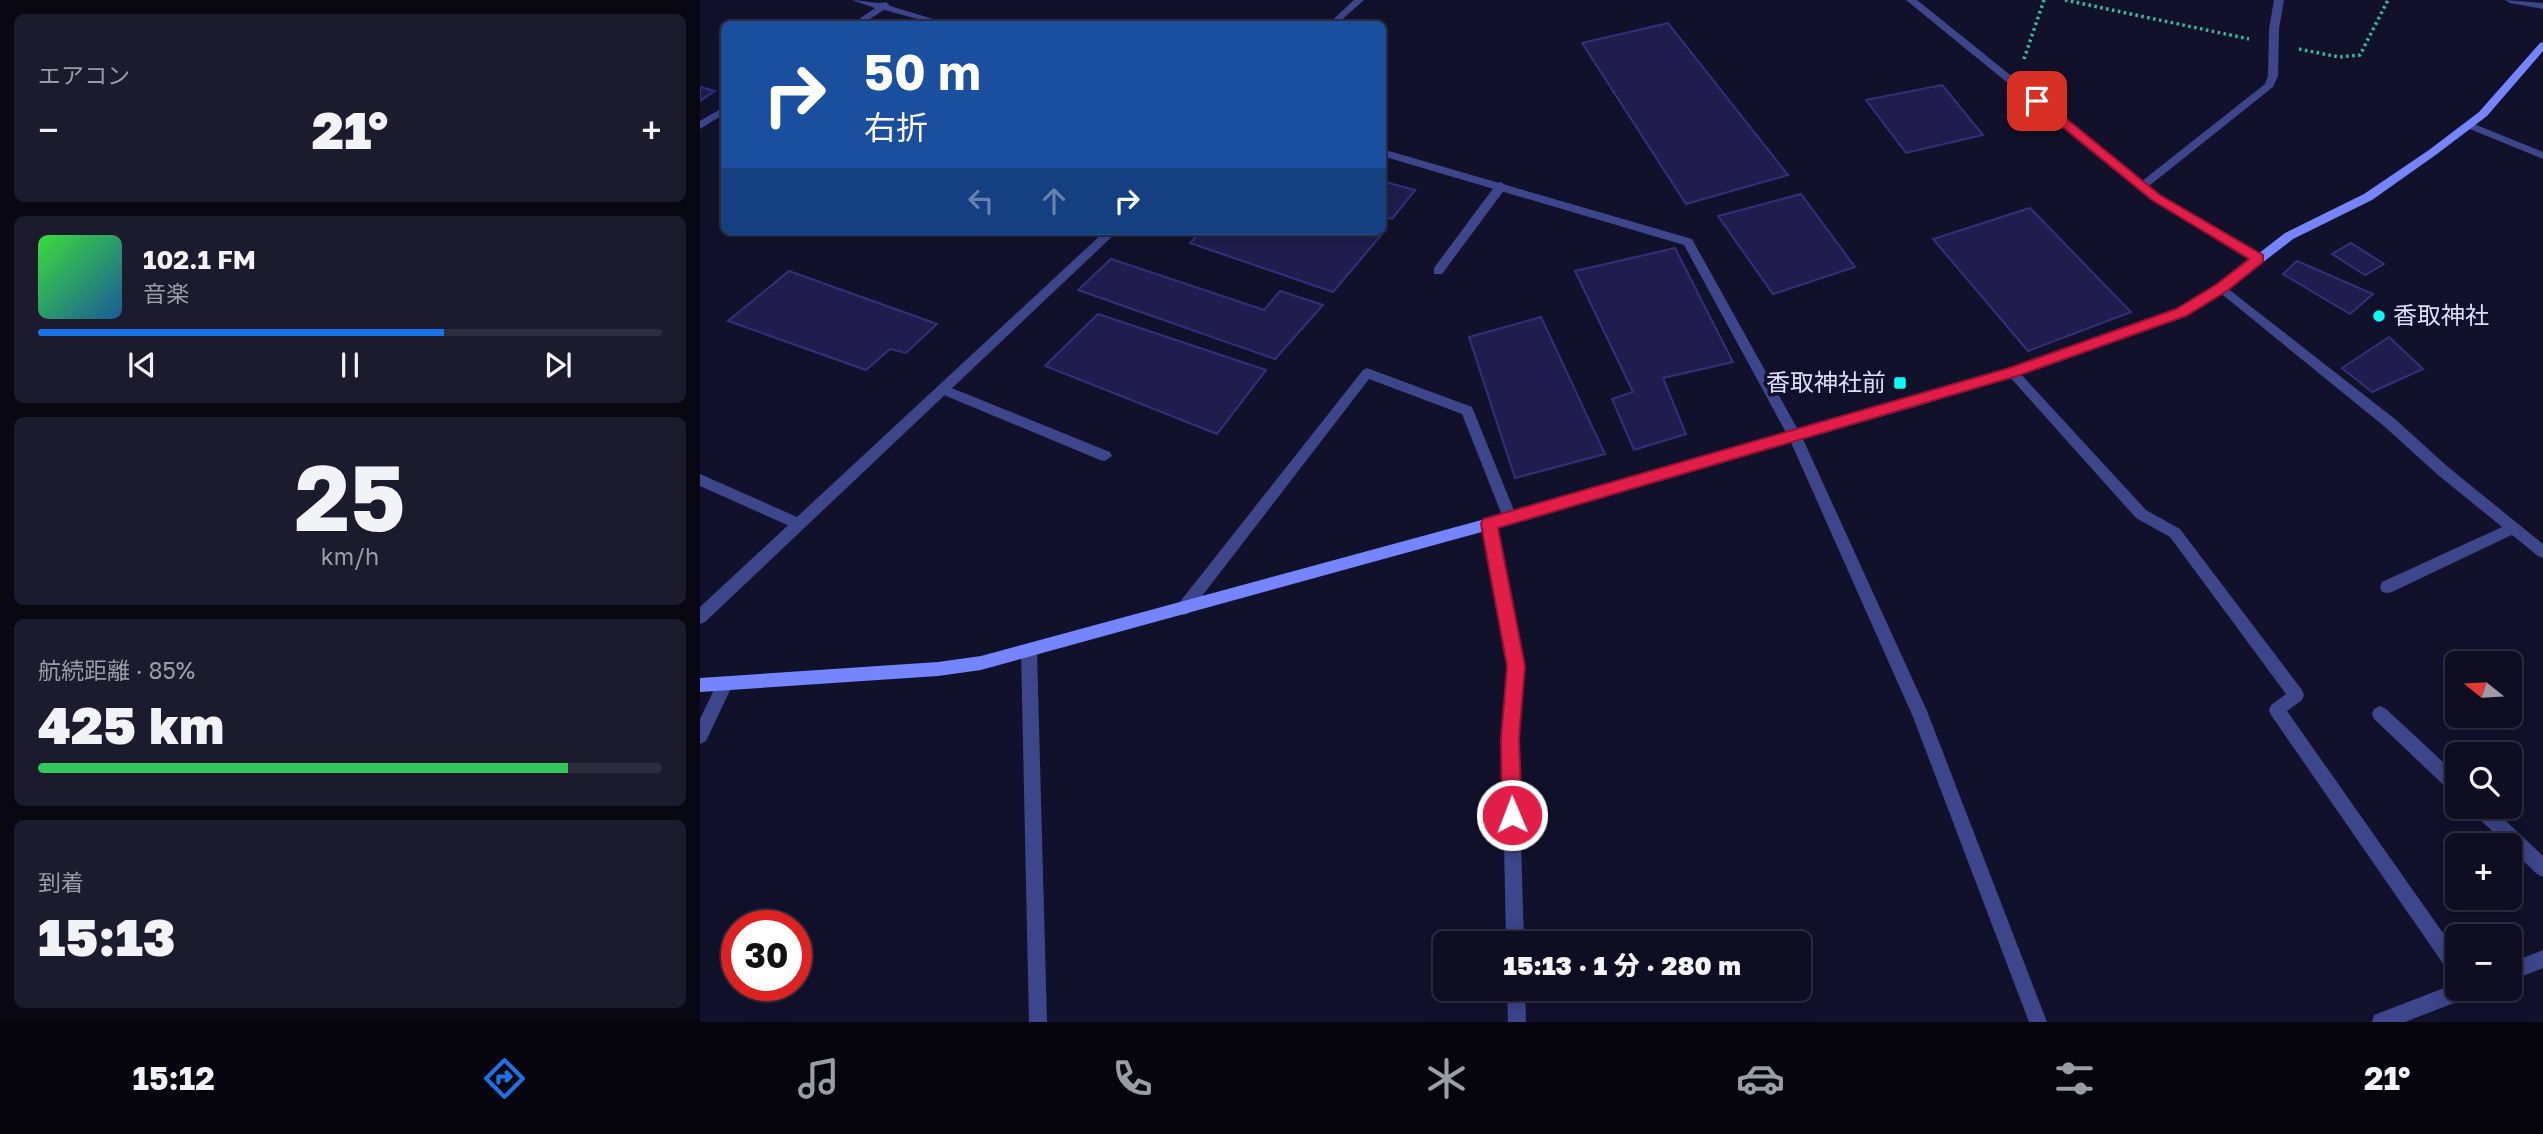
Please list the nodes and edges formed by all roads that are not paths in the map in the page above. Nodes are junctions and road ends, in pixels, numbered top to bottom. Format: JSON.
{"nodes":[{"id":1,"x":857,"y":0,"type":"edge"},
{"id":2,"x":893,"y":0,"type":"edge"},
{"id":3,"x":1359,"y":0,"type":"edge"},
{"id":4,"x":1911,"y":0,"type":"edge"},
{"id":5,"x":2279,"y":0,"type":"edge"},
{"id":6,"x":2510,"y":0,"type":"edge"},
{"id":7,"x":2543,"y":6,"type":"edge"},
{"id":8,"x":883,"y":7,"type":"junction"},
{"id":9,"x":861,"y":21,"type":"edge"},
{"id":10,"x":934,"y":21,"type":"edge"},
{"id":11,"x":1335,"y":21,"type":"edge"},
{"id":12,"x":2543,"y":45,"type":"edge"},
{"id":13,"x":721,"y":112,"type":"edge"},
{"id":14,"x":2469,"y":125,"type":"junction"},
{"id":15,"x":700,"y":126,"type":"edge"},
{"id":16,"x":1386,"y":153,"type":"edge"},
{"id":17,"x":2543,"y":156,"type":"edge"},
{"id":18,"x":1501,"y":186,"type":"junction"},
{"id":19,"x":2143,"y":186,"type":"junction"},
{"id":20,"x":1108,"y":235,"type":"edge"},
{"id":21,"x":2259,"y":258,"type":"junction"},
{"id":22,"x":1438,"y":271,"type":"dead end"},
{"id":23,"x":2222,"y":288,"type":"junction"},
{"id":24,"x":2012,"y":372,"type":"junction"},
{"id":25,"x":944,"y":390,"type":"junction"},
{"id":26,"x":1795,"y":437,"type":"junction"},
{"id":27,"x":1105,"y":456,"type":"dead end"},
{"id":28,"x":700,"y":480,"type":"edge"},
{"id":29,"x":1510,"y":518,"type":"junction"},
{"id":30,"x":799,"y":524,"type":"junction"},
{"id":31,"x":1489,"y":524,"type":"junction"},
{"id":32,"x":2513,"y":528,"type":"junction"},
{"id":33,"x":2543,"y":552,"type":"edge"},
{"id":34,"x":2387,"y":587,"type":"dead end"},
{"id":35,"x":1184,"y":608,"type":"junction"},
{"id":36,"x":700,"y":617,"type":"edge"},
{"id":37,"x":1029,"y":651,"type":"junction"},
{"id":38,"x":725,"y":684,"type":"junction"},
{"id":39,"x":700,"y":685,"type":"edge"},
{"id":40,"x":2381,"y":714,"type":"dead end"},
{"id":41,"x":700,"y":736,"type":"edge"},
{"id":42,"x":2445,"y":775,"type":"edge"},
{"id":43,"x":2492,"y":819,"type":"edge"},
{"id":44,"x":2543,"y":868,"type":"edge"},
{"id":45,"x":1515,"y":931,"type":"edge"},
{"id":46,"x":2445,"y":952,"type":"edge"},
{"id":47,"x":2543,"y":959,"type":"edge"},
{"id":48,"x":2522,"y":967,"type":"edge"},
{"id":49,"x":2445,"y":997,"type":"edge"},
{"id":50,"x":1516,"y":1001,"type":"edge"},
{"id":51,"x":1038,"y":1022,"type":"edge"},
{"id":52,"x":1517,"y":1022,"type":"edge"},
{"id":53,"x":2038,"y":1022,"type":"edge"},
{"id":54,"x":2381,"y":1022,"type":"edge"}],
"edges":[{"from":1,"to":8,"type":"street"},
{"from":2,"to":8,"type":"street"},
{"from":3,"to":11,"type":"street"},
{"from":4,"to":19,"type":"street"},
{"from":5,"to":19,"type":"street"},
{"from":6,"to":7,"type":"street"},
{"from":8,"to":9,"type":"street"},
{"from":8,"to":10,"type":"street"},
{"from":12,"to":14,"type":"street"},
{"from":13,"to":15,"type":"street"},
{"from":14,"to":17,"type":"street"},
{"from":14,"to":21,"type":"street"},
{"from":16,"to":18,"type":"street"},
{"from":18,"to":22,"type":"street"},
{"from":18,"to":26,"type":"street"},
{"from":19,"to":21,"type":"street"},
{"from":20,"to":25,"type":"street"},
{"from":21,"to":23,"type":"street"},
{"from":23,"to":24,"type":"street"},
{"from":23,"to":32,"type":"street"},
{"from":24,"to":26,"type":"street"},
{"from":24,"to":46,"type":"street"},
{"from":25,"to":27,"type":"street"},
{"from":25,"to":30,"type":"street"},
{"from":26,"to":29,"type":"street"},
{"from":26,"to":53,"type":"street"},
{"from":28,"to":30,"type":"street"},
{"from":29,"to":31,"type":"street"},
{"from":29,"to":35,"type":"street"},
{"from":30,"to":36,"type":"street"},
{"from":31,"to":35,"type":"street"},
{"from":31,"to":45,"type":"street"},
{"from":32,"to":33,"type":"street"},
{"from":32,"to":34,"type":"street"},
{"from":35,"to":37,"type":"street"},
{"from":37,"to":38,"type":"street"},
{"from":37,"to":51,"type":"street"},
{"from":38,"to":39,"type":"street"},
{"from":38,"to":41,"type":"street"},
{"from":40,"to":42,"type":"street"},
{"from":43,"to":44,"type":"street"},
{"from":47,"to":48,"type":"street"},
{"from":49,"to":54,"type":"street"},
{"from":50,"to":52,"type":"street"}]}
